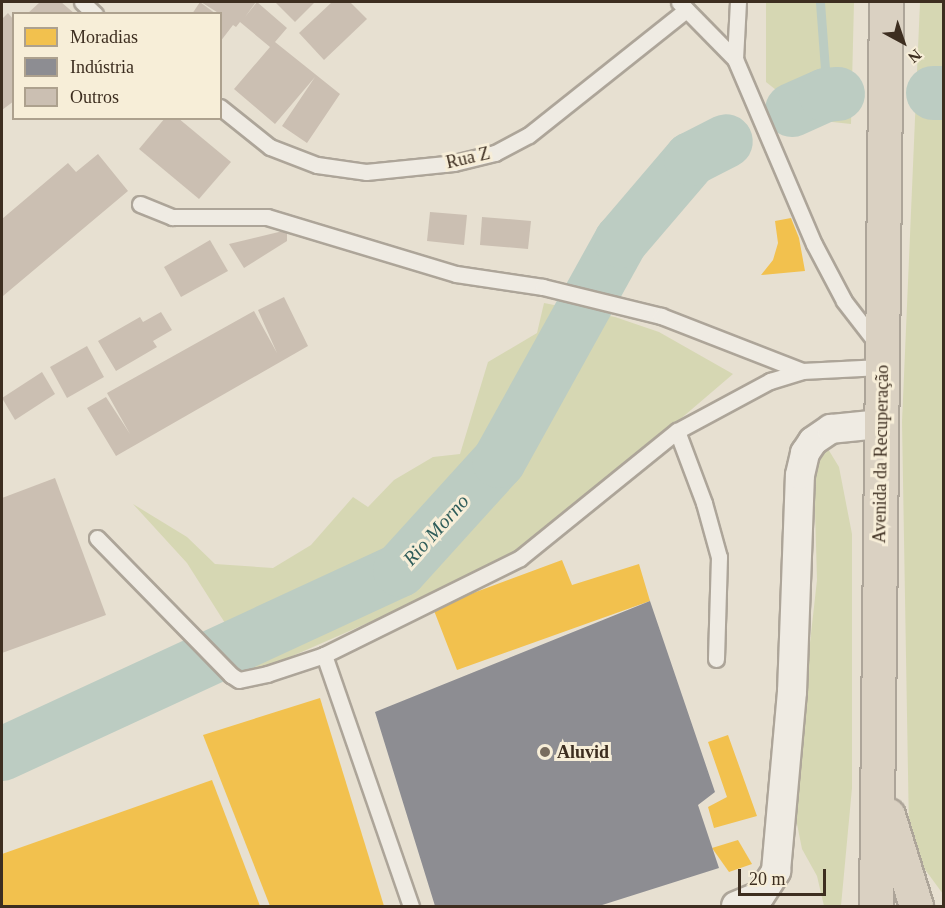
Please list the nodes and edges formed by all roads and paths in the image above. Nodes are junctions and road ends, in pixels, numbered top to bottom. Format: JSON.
{"nodes":[{"id":1,"x":738,"y":2,"type":"edge"},
{"id":2,"x":886,"y":2,"type":"edge"},
{"id":3,"x":682,"y":6,"type":"edge"},
{"id":4,"x":735,"y":59,"type":"junction"},
{"id":5,"x":222,"y":109,"type":"edge"},
{"id":6,"x":140,"y":204,"type":"dead end"},
{"id":7,"x":881,"y":358,"type":"junction"},
{"id":8,"x":802,"y":371,"type":"junction"},
{"id":9,"x":880,"y":424,"type":"junction"},
{"id":10,"x":677,"y":431,"type":"junction"},
{"id":11,"x":97,"y":538,"type":"dead end"},
{"id":12,"x":324,"y":655,"type":"junction"},
{"id":13,"x":717,"y":659,"type":"dead end"},
{"id":14,"x":879,"y":782,"type":"junction"},
{"id":15,"x":744,"y":903,"type":"edge"},
{"id":16,"x":411,"y":906,"type":"edge"},
{"id":17,"x":876,"y":906,"type":"edge"},
{"id":18,"x":916,"y":906,"type":"edge"}],
"edges":[{"from":1,"to":4,"type":"lane"},
{"from":2,"to":7,"type":"highway","name":"Avenida da Recuperação"},
{"from":3,"to":4,"type":"lane"},
{"from":3,"to":5,"type":"lane","name":"Rua Z"},
{"from":4,"to":7,"type":"lane"},
{"from":6,"to":8,"type":"lane"},
{"from":7,"to":8,"type":"lane"},
{"from":7,"to":9,"type":"highway","name":"Avenida da Recuperação"},
{"from":8,"to":10,"type":"lane"},
{"from":9,"to":14,"type":"highway","name":"Avenida da Recuperação"},
{"from":9,"to":15,"type":"street"},
{"from":10,"to":12,"type":"lane"},
{"from":10,"to":13,"type":"lane"},
{"from":11,"to":12,"type":"lane"},
{"from":12,"to":16,"type":"lane"},
{"from":14,"to":17,"type":"highway","name":"Avenida da Recuperação"},
{"from":14,"to":18,"type":"highway"}]}
